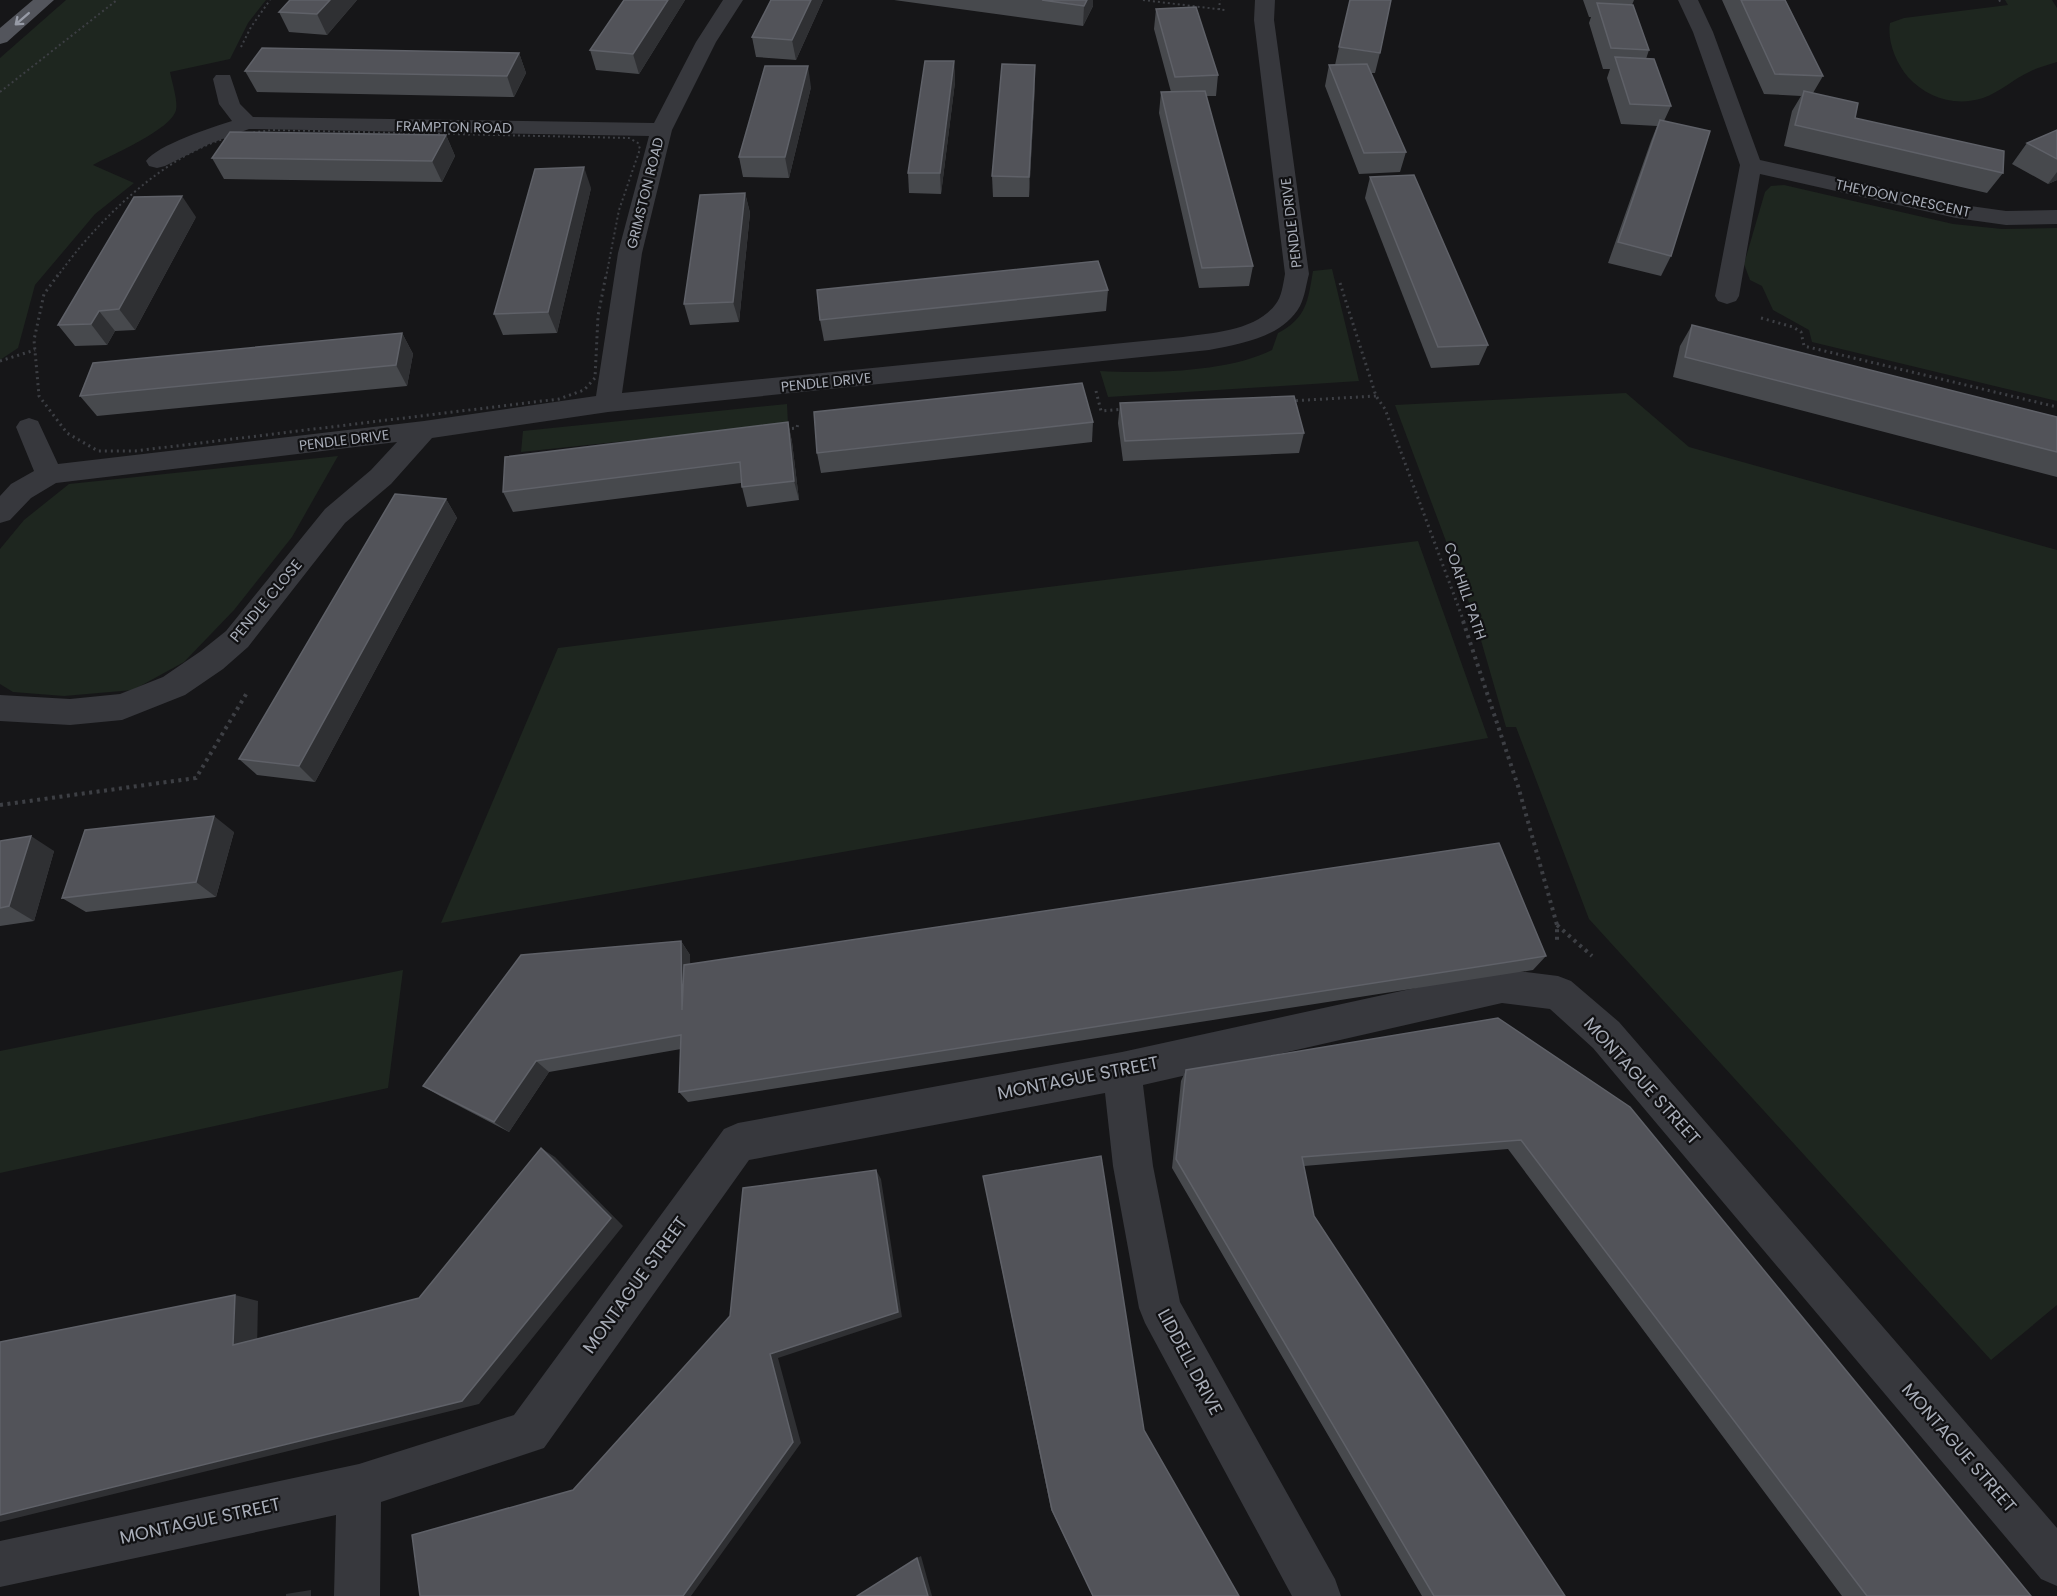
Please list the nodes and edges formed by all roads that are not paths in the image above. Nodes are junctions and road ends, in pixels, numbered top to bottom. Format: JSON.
{"nodes":[{"id":1,"x":44,"y":0,"type":"edge"},
{"id":2,"x":733,"y":0,"type":"edge"},
{"id":3,"x":1265,"y":0,"type":"edge"},
{"id":4,"x":1688,"y":0,"type":"edge"},
{"id":5,"x":0,"y":38,"type":"edge"},
{"id":6,"x":223,"y":79,"type":"dead end"},
{"id":7,"x":248,"y":123,"type":"junction"},
{"id":8,"x":661,"y":130,"type":"junction"},
{"id":9,"x":157,"y":161,"type":"dead end"},
{"id":10,"x":1751,"y":165,"type":"junction"},
{"id":11,"x":2057,"y":217,"type":"edge"},
{"id":12,"x":1727,"y":296,"type":"dead end"},
{"id":13,"x":609,"y":403,"type":"junction"},
{"id":14,"x":29,"y":427,"type":"dead end"},
{"id":15,"x":424,"y":430,"type":"junction"},
{"id":16,"x":49,"y":475,"type":"junction"},
{"id":17,"x":0,"y":513,"type":"edge"},
{"id":18,"x":0,"y":708,"type":"edge"},
{"id":19,"x":1122,"y":1071,"type":"junction"},
{"id":20,"x":359,"y":1487,"type":"junction"},
{"id":21,"x":2057,"y":1563,"type":"edge"},
{"id":22,"x":0,"y":1564,"type":"edge"},
{"id":23,"x":357,"y":1596,"type":"edge"},
{"id":24,"x":1318,"y":1596,"type":"edge"}],
"edges":[{"from":1,"to":5,"type":"main road","one_way":true},
{"from":2,"to":8,"type":"street","name":"GRIMSTON ROAD"},
{"from":3,"to":13,"type":"street","name":"PENDLE DRIVE"},
{"from":4,"to":10,"type":"street"},
{"from":6,"to":7,"type":"street"},
{"from":7,"to":8,"type":"street","name":"FRAMPTON ROAD"},
{"from":7,"to":9,"type":"street","name":"FRAMPTON ROAD"},
{"from":8,"to":13,"type":"street","name":"GRIMSTON ROAD"},
{"from":10,"to":11,"type":"street","name":"THEYDON CRESCENT"},
{"from":10,"to":12,"type":"street"},
{"from":13,"to":15,"type":"street","name":"PENDLE DRIVE"},
{"from":14,"to":16,"type":"street"},
{"from":15,"to":16,"type":"street","name":"PENDLE DRIVE"},
{"from":15,"to":18,"type":"street","name":"PENDLE CLOSE"},
{"from":16,"to":17,"type":"street"},
{"from":19,"to":20,"type":"street","name":"MONTAGUE STREET"},
{"from":19,"to":21,"type":"street","name":"MONTAGUE STREET"},
{"from":19,"to":24,"type":"street","name":"LIDDELL DRIVE"},
{"from":20,"to":22,"type":"street","name":"MONTAGUE STREET"},
{"from":20,"to":23,"type":"street"}]}
